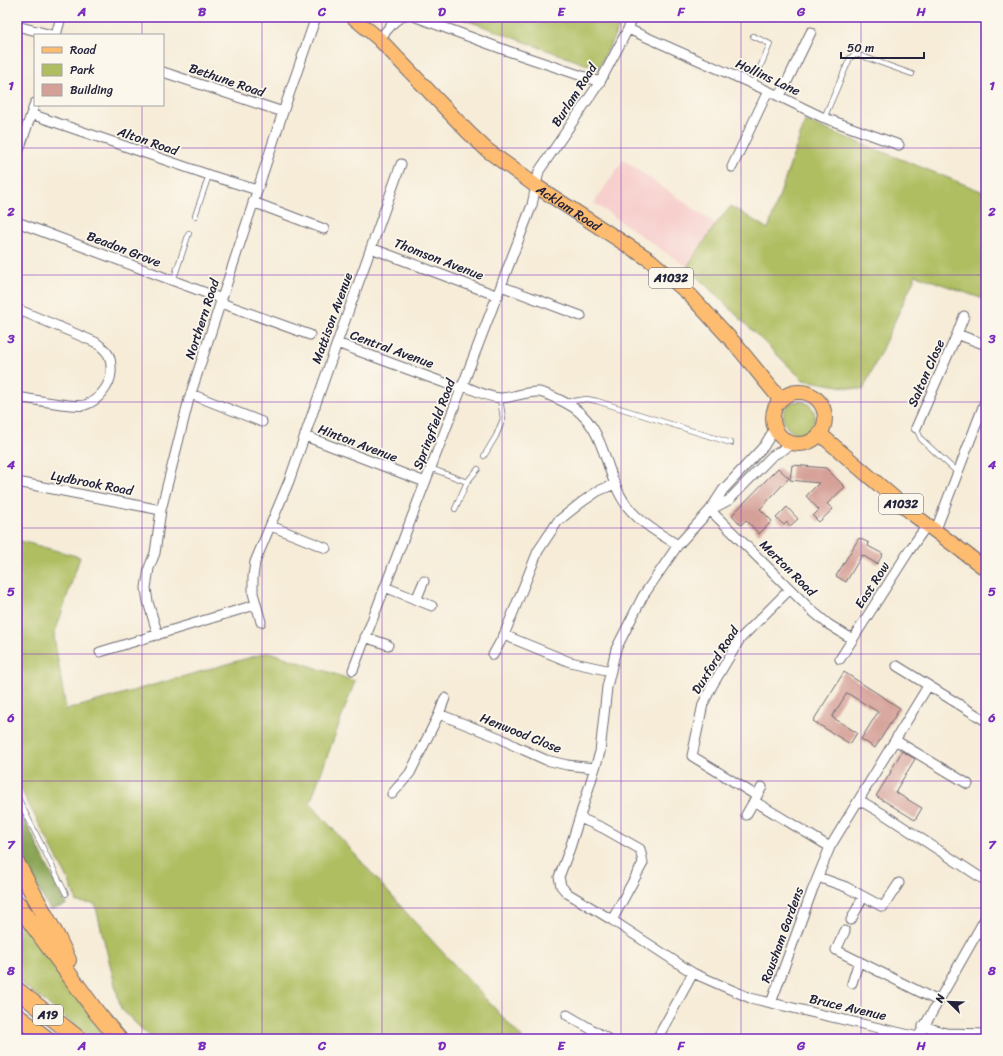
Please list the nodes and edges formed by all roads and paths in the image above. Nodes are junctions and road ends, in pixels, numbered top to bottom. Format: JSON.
{"nodes":[{"id":1,"x":61,"y":17,"type":"edge"},
{"id":2,"x":316,"y":17,"type":"edge"},
{"id":3,"x":353,"y":17,"type":"edge"},
{"id":4,"x":402,"y":17,"type":"edge"},
{"id":5,"x":416,"y":17,"type":"edge"},
{"id":6,"x":632,"y":17,"type":"edge"},
{"id":7,"x":17,"y":26,"type":"edge"},
{"id":8,"x":628,"y":29,"type":"junction"},
{"id":9,"x":811,"y":32,"type":"dead end"},
{"id":10,"x":48,"y":34,"type":"edge"},
{"id":11,"x":56,"y":34,"type":"edge"},
{"id":12,"x":753,"y":36,"type":"dead end"},
{"id":13,"x":379,"y":39,"type":"junction"},
{"id":14,"x":164,"y":72,"type":"edge"},
{"id":15,"x":912,"y":74,"type":"dead end"},
{"id":16,"x":600,"y":82,"type":"junction"},
{"id":17,"x":753,"y":84,"type":"junction"},
{"id":18,"x":768,"y":91,"type":"junction"},
{"id":19,"x":780,"y":96,"type":"junction"},
{"id":20,"x":34,"y":106,"type":"edge"},
{"id":21,"x":283,"y":112,"type":"junction"},
{"id":22,"x":31,"y":114,"type":"junction"},
{"id":23,"x":824,"y":118,"type":"junction"},
{"id":24,"x":899,"y":145,"type":"dead end"},
{"id":25,"x":17,"y":156,"type":"edge"},
{"id":26,"x":401,"y":164,"type":"dead end"},
{"id":27,"x":732,"y":167,"type":"dead end"},
{"id":28,"x":209,"y":175,"type":"junction"},
{"id":29,"x":536,"y":186,"type":"junction"},
{"id":30,"x":257,"y":190,"type":"junction"},
{"id":31,"x":253,"y":202,"type":"junction"},
{"id":32,"x":194,"y":216,"type":"dead end"},
{"id":33,"x":17,"y":222,"type":"edge"},
{"id":34,"x":324,"y":229,"type":"dead end"},
{"id":35,"x":189,"y":233,"type":"dead end"},
{"id":36,"x":371,"y":248,"type":"junction"},
{"id":37,"x":173,"y":281,"type":"junction"},
{"id":38,"x":501,"y":286,"type":"junction"},
{"id":39,"x":498,"y":296,"type":"junction"},
{"id":40,"x":221,"y":301,"type":"junction"},
{"id":41,"x":20,"y":310,"type":"edge"},
{"id":42,"x":581,"y":316,"type":"dead end"},
{"id":43,"x":964,"y":316,"type":"dead end"},
{"id":44,"x":17,"y":327,"type":"edge"},
{"id":45,"x":957,"y":334,"type":"junction"},
{"id":46,"x":310,"y":335,"type":"dead end"},
{"id":47,"x":337,"y":343,"type":"junction"},
{"id":48,"x":986,"y":345,"type":"edge"},
{"id":49,"x":462,"y":387,"type":"junction"},
{"id":50,"x":191,"y":394,"type":"junction"},
{"id":51,"x":17,"y":397,"type":"edge"},
{"id":52,"x":504,"y":397,"type":"junction"},
{"id":53,"x":780,"y":399,"type":"junction"},
{"id":54,"x":986,"y":400,"type":"edge"},
{"id":55,"x":565,"y":402,"type":"junction"},
{"id":56,"x":262,"y":422,"type":"dead end"},
{"id":57,"x":775,"y":428,"type":"junction"},
{"id":58,"x":916,"y":428,"type":"joint"},
{"id":59,"x":820,"y":434,"type":"junction"},
{"id":60,"x":304,"y":436,"type":"junction"},
{"id":61,"x":731,"y":443,"type":"dead end"},
{"id":62,"x":793,"y":444,"type":"junction"},
{"id":63,"x":484,"y":456,"type":"dead end"},
{"id":64,"x":430,"y":468,"type":"junction"},
{"id":65,"x":478,"y":469,"type":"dead end"},
{"id":66,"x":958,"y":473,"type":"junction"},
{"id":67,"x":17,"y":482,"type":"edge"},
{"id":68,"x":425,"y":482,"type":"junction"},
{"id":69,"x":467,"y":482,"type":"junction"},
{"id":70,"x":615,"y":484,"type":"junction"},
{"id":71,"x":455,"y":509,"type":"dead end"},
{"id":72,"x":161,"y":510,"type":"junction"},
{"id":73,"x":710,"y":510,"type":"junction"},
{"id":74,"x":271,"y":526,"type":"junction"},
{"id":75,"x":931,"y":529,"type":"junction"},
{"id":76,"x":678,"y":545,"type":"junction"},
{"id":77,"x":326,"y":548,"type":"dead end"},
{"id":78,"x":986,"y":569,"type":"edge"},
{"id":79,"x":424,"y":580,"type":"dead end"},
{"id":80,"x":385,"y":587,"type":"junction"},
{"id":81,"x":790,"y":589,"type":"junction"},
{"id":82,"x":416,"y":600,"type":"junction"},
{"id":83,"x":255,"y":605,"type":"junction"},
{"id":84,"x":432,"y":606,"type":"dead end"},
{"id":85,"x":261,"y":622,"type":"dead end"},
{"id":86,"x":504,"y":634,"type":"junction"},
{"id":87,"x":158,"y":635,"type":"junction"},
{"id":88,"x":365,"y":637,"type":"junction"},
{"id":89,"x":852,"y":639,"type":"junction"},
{"id":90,"x":388,"y":645,"type":"dead end"},
{"id":91,"x":100,"y":652,"type":"dead end"},
{"id":92,"x":493,"y":655,"type":"dead end"},
{"id":93,"x":840,"y":659,"type":"dead end"},
{"id":94,"x":897,"y":666,"type":"dead end"},
{"id":95,"x":352,"y":670,"type":"dead end"},
{"id":96,"x":611,"y":672,"type":"junction"},
{"id":97,"x":928,"y":686,"type":"junction"},
{"id":98,"x":445,"y":698,"type":"dead end"},
{"id":99,"x":439,"y":714,"type":"junction"},
{"id":100,"x":986,"y":721,"type":"edge"},
{"id":101,"x":895,"y":740,"type":"junction"},
{"id":102,"x":594,"y":768,"type":"junction"},
{"id":103,"x":968,"y":784,"type":"dead end"},
{"id":104,"x":762,"y":787,"type":"dead end"},
{"id":105,"x":392,"y":794,"type":"dead end"},
{"id":106,"x":17,"y":796,"type":"edge"},
{"id":107,"x":755,"y":798,"type":"junction"},
{"id":108,"x":859,"y":800,"type":"junction"},
{"id":109,"x":746,"y":815,"type":"dead end"},
{"id":110,"x":580,"y":818,"type":"junction"},
{"id":111,"x":830,"y":847,"type":"junction"},
{"id":112,"x":17,"y":864,"type":"edge"},
{"id":113,"x":818,"y":877,"type":"junction"},
{"id":114,"x":986,"y":881,"type":"edge"},
{"id":115,"x":899,"y":883,"type":"dead end"},
{"id":116,"x":66,"y":894,"type":"dead end"},
{"id":117,"x":863,"y":896,"type":"junction"},
{"id":118,"x":17,"y":903,"type":"edge"},
{"id":119,"x":986,"y":917,"type":"edge"},
{"id":120,"x":612,"y":920,"type":"junction"},
{"id":121,"x":851,"y":920,"type":"dead end"},
{"id":122,"x":845,"y":931,"type":"dead end"},
{"id":123,"x":859,"y":961,"type":"junction"},
{"id":124,"x":693,"y":973,"type":"junction"},
{"id":125,"x":852,"y":984,"type":"dead end"},
{"id":126,"x":17,"y":990,"type":"edge"},
{"id":127,"x":84,"y":994,"type":"junction"},
{"id":128,"x":938,"y":1001,"type":"junction"},
{"id":129,"x":771,"y":1003,"type":"junction"},
{"id":130,"x":567,"y":1015,"type":"dead end"},
{"id":131,"x":17,"y":1016,"type":"edge"},
{"id":132,"x":923,"y":1026,"type":"junction"},
{"id":133,"x":986,"y":1034,"type":"edge"},
{"id":134,"x":918,"y":1038,"type":"edge"},
{"id":135,"x":47,"y":1039,"type":"edge"},
{"id":136,"x":79,"y":1039,"type":"edge"},
{"id":137,"x":119,"y":1039,"type":"edge"},
{"id":138,"x":608,"y":1039,"type":"edge"},
{"id":139,"x":657,"y":1039,"type":"edge"}],
"edges":[{"from":1,"to":11,"type":"street"},
{"from":2,"to":21,"type":"street","name":"Northern Road"},
{"from":3,"to":13,"type":"main road","name":"Acklam Road","number":"A1032"},
{"from":4,"to":13,"type":"street"},
{"from":5,"to":16,"type":"street"},
{"from":6,"to":8,"type":"street","name":"Burlam Road"},
{"from":7,"to":10,"type":"street"},
{"from":8,"to":16,"type":"street","name":"Burlam Road"},
{"from":8,"to":17,"type":"street","name":"Hollins Lane"},
{"from":9,"to":19,"type":"street"},
{"from":12,"to":17,"type":"lane"},
{"from":13,"to":29,"type":"main road","name":"Acklam Road","number":"A1032"},
{"from":14,"to":21,"type":"street","name":"Bethune Road"},
{"from":15,"to":23,"type":"lane"},
{"from":16,"to":29,"type":"street","name":"Burlam Road"},
{"from":17,"to":18,"type":"street","name":"Hollins Lane"},
{"from":18,"to":19,"type":"street","name":"Hollins Lane"},
{"from":18,"to":27,"type":"street"},
{"from":19,"to":23,"type":"street","name":"Hollins Lane"},
{"from":20,"to":22,"type":"street"},
{"from":21,"to":30,"type":"street","name":"Northern Road"},
{"from":22,"to":25,"type":"street"},
{"from":22,"to":28,"type":"street","name":"Alton Road"},
{"from":23,"to":24,"type":"street","name":"Hollins Lane"},
{"from":26,"to":36,"type":"street","name":"Mattison Avenue"},
{"from":28,"to":30,"type":"street","name":"Alton Road"},
{"from":28,"to":32,"type":"lane"},
{"from":29,"to":38,"type":"street","name":"Springfield Road"},
{"from":29,"to":53,"type":"main road","name":"Acklam Road","number":"A1032"},
{"from":30,"to":31,"type":"street","name":"Northern Road"},
{"from":31,"to":34,"type":"street"},
{"from":31,"to":40,"type":"street","name":"Northern Road"},
{"from":33,"to":37,"type":"street","name":"Beadon Grove"},
{"from":35,"to":37,"type":"lane"},
{"from":36,"to":39,"type":"street","name":"Thomson Avenue"},
{"from":36,"to":47,"type":"street","name":"Mattison Avenue"},
{"from":37,"to":40,"type":"street","name":"Beadon Grove"},
{"from":38,"to":39,"type":"street","name":"Springfield Road"},
{"from":38,"to":42,"type":"street"},
{"from":39,"to":49,"type":"street","name":"Springfield Road"},
{"from":40,"to":46,"type":"street"},
{"from":40,"to":50,"type":"street","name":"Northern Road"},
{"from":41,"to":44,"type":"lane"},
{"from":41,"to":51,"type":"street"},
{"from":43,"to":45,"type":"street"},
{"from":45,"to":48,"type":"street","name":"Salton Close"},
{"from":45,"to":58,"type":"street","name":"Salton Close"},
{"from":47,"to":49,"type":"street","name":"Central Avenue"},
{"from":47,"to":60,"type":"street","name":"Mattison Avenue"},
{"from":49,"to":52,"type":"street","name":"Central Avenue"},
{"from":49,"to":64,"type":"street","name":"Springfield Road"},
{"from":50,"to":56,"type":"street"},
{"from":50,"to":72,"type":"street","name":"Northern Road"},
{"from":52,"to":55,"type":"street"},
{"from":52,"to":63,"type":"lane"},
{"from":53,"to":57,"type":"main road"},
{"from":53,"to":59,"type":"main road"},
{"from":54,"to":66,"type":"street","name":"East Row"},
{"from":55,"to":61,"type":"lane"},
{"from":55,"to":70,"type":"street"},
{"from":57,"to":62,"type":"main road"},
{"from":57,"to":73,"type":"street"},
{"from":58,"to":66,"type":"lane"},
{"from":59,"to":62,"type":"main road"},
{"from":59,"to":75,"type":"main road","number":"A1032"},
{"from":60,"to":68,"type":"street","name":"Hinton Avenue"},
{"from":60,"to":74,"type":"street","name":"Mattison Avenue"},
{"from":62,"to":73,"type":"street"},
{"from":64,"to":68,"type":"street","name":"Springfield Road"},
{"from":64,"to":69,"type":"lane"},
{"from":65,"to":69,"type":"lane"},
{"from":66,"to":75,"type":"street","name":"East Row"},
{"from":67,"to":72,"type":"street","name":"Lydbrook Road"},
{"from":68,"to":80,"type":"street","name":"Springfield Road"},
{"from":69,"to":71,"type":"lane"},
{"from":70,"to":76,"type":"street"},
{"from":70,"to":86,"type":"street"},
{"from":72,"to":87,"type":"street","name":"Northern Road"},
{"from":73,"to":76,"type":"street","name":"Bruce Avenue"},
{"from":73,"to":81,"type":"street","name":"Merton Road"},
{"from":74,"to":77,"type":"street"},
{"from":74,"to":83,"type":"street","name":"Mattison Avenue"},
{"from":75,"to":78,"type":"main road","number":"A1032"},
{"from":75,"to":89,"type":"street","name":"East Row"},
{"from":76,"to":96,"type":"street","name":"Bruce Avenue"},
{"from":79,"to":82,"type":"street"},
{"from":80,"to":82,"type":"street"},
{"from":80,"to":88,"type":"street","name":"Springfield Road"},
{"from":81,"to":89,"type":"street","name":"Merton Road"},
{"from":81,"to":107,"type":"street","name":"Duxford Road"},
{"from":82,"to":84,"type":"street"},
{"from":83,"to":85,"type":"street","name":"Mattison Avenue"},
{"from":83,"to":87,"type":"street"},
{"from":86,"to":92,"type":"street"},
{"from":86,"to":96,"type":"street"},
{"from":87,"to":91,"type":"street"},
{"from":88,"to":90,"type":"street"},
{"from":88,"to":95,"type":"street","name":"Springfield Road"},
{"from":89,"to":93,"type":"street","name":"East Row"},
{"from":94,"to":97,"type":"street"},
{"from":96,"to":102,"type":"street","name":"Bruce Avenue"},
{"from":97,"to":100,"type":"street"},
{"from":97,"to":101,"type":"street","name":"Rousham Gardens"},
{"from":98,"to":99,"type":"street"},
{"from":99,"to":102,"type":"street","name":"Henwood Close"},
{"from":99,"to":105,"type":"street"},
{"from":101,"to":103,"type":"street"},
{"from":101,"to":108,"type":"street","name":"Rousham Gardens"},
{"from":102,"to":110,"type":"street","name":"Bruce Avenue"},
{"from":104,"to":107,"type":"street"},
{"from":106,"to":116,"type":"lane"},
{"from":107,"to":109,"type":"street"},
{"from":107,"to":111,"type":"street"},
{"from":108,"to":111,"type":"street","name":"Rousham Gardens"},
{"from":108,"to":114,"type":"street"},
{"from":110,"to":120,"type":"street","name":"Bruce Avenue"},
{"from":110,"to":120,"type":"street"},
{"from":111,"to":113,"type":"street","name":"Rousham Gardens"},
{"from":112,"to":127,"type":"highway"},
{"from":113,"to":117,"type":"street","name":"Rousham Gardens"},
{"from":113,"to":129,"type":"street","name":"Rousham Gardens"},
{"from":115,"to":117,"type":"street","name":"Rousham Gardens"},
{"from":117,"to":121,"type":"street"},
{"from":118,"to":127,"type":"highway"},
{"from":119,"to":128,"type":"street"},
{"from":120,"to":124,"type":"street","name":"Bruce Avenue"},
{"from":122,"to":123,"type":"street"},
{"from":123,"to":125,"type":"street"},
{"from":123,"to":128,"type":"street"},
{"from":124,"to":129,"type":"street","name":"Bruce Avenue"},
{"from":124,"to":139,"type":"street"},
{"from":126,"to":136,"type":"highway","number":"A19"},
{"from":127,"to":137,"type":"highway"},
{"from":128,"to":132,"type":"street"},
{"from":129,"to":134,"type":"street","name":"Bruce Avenue"},
{"from":130,"to":138,"type":"street"},
{"from":131,"to":135,"type":"highway","number":"A19"},
{"from":132,"to":133,"type":"street"},
{"from":132,"to":134,"type":"street"}]}
